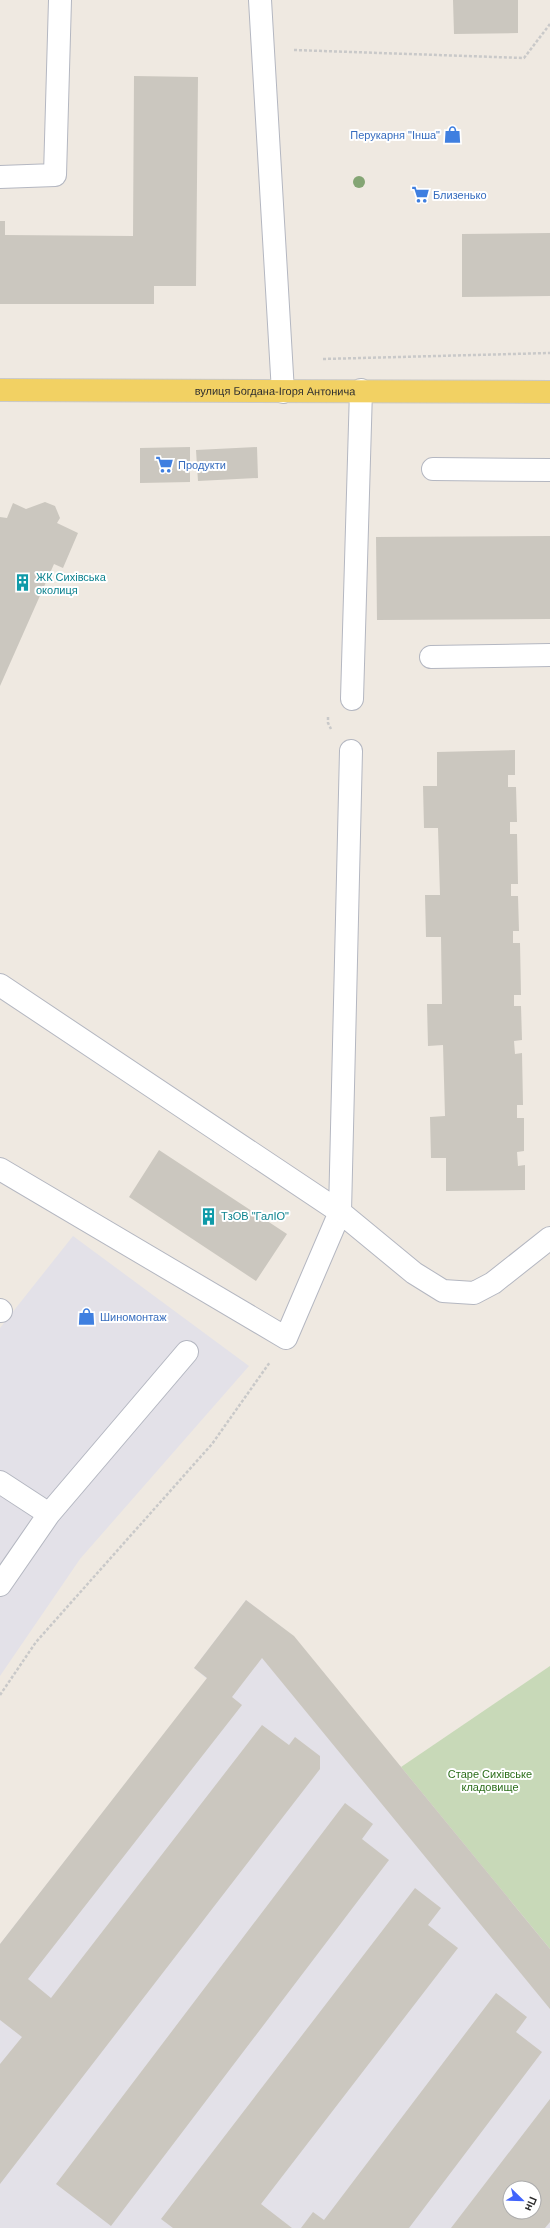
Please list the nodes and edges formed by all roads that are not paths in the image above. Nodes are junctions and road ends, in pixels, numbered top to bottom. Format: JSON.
{"nodes":[{"id":1,"x":60,"y":0,"type":"edge"},
{"id":2,"x":260,"y":0,"type":"edge"},
{"id":3,"x":0,"y":177,"type":"edge"},
{"id":4,"x":0,"y":390,"type":"edge"},
{"id":5,"x":361,"y":390,"type":"junction"},
{"id":6,"x":282,"y":392,"type":"junction"},
{"id":7,"x":550,"y":392,"type":"edge"},
{"id":8,"x":433,"y":469,"type":"dead end"},
{"id":9,"x":550,"y":470,"type":"edge"},
{"id":10,"x":550,"y":655,"type":"edge"},
{"id":11,"x":431,"y":657,"type":"dead end"},
{"id":12,"x":352,"y":699,"type":"dead end"},
{"id":13,"x":351,"y":751,"type":"dead end"},
{"id":14,"x":0,"y":984,"type":"edge"},
{"id":15,"x":0,"y":1169,"type":"edge"},
{"id":16,"x":340,"y":1212,"type":"junction"},
{"id":17,"x":550,"y":1238,"type":"edge"},
{"id":18,"x":187,"y":1352,"type":"dead end"},
{"id":19,"x":0,"y":1482,"type":"edge"},
{"id":20,"x":49,"y":1514,"type":"junction"},
{"id":21,"x":0,"y":1585,"type":"edge"}],
"edges":[{"from":1,"to":3,"type":"lane"},
{"from":2,"to":6,"type":"lane"},
{"from":4,"to":6,"type":"main road","name":"вулиця Богдана-Ігоря Антонича"},
{"from":5,"to":6,"type":"main road","name":"вулиця Богдана-Ігоря Антонича"},
{"from":5,"to":7,"type":"main road","name":"вулиця Богдана-Ігоря Антонича"},
{"from":5,"to":12,"type":"lane"},
{"from":8,"to":9,"type":"lane"},
{"from":10,"to":11,"type":"lane"},
{"from":13,"to":16,"type":"lane"},
{"from":14,"to":16,"type":"lane"},
{"from":15,"to":16,"type":"lane"},
{"from":16,"to":17,"type":"lane"},
{"from":18,"to":20,"type":"lane"},
{"from":19,"to":20,"type":"lane"},
{"from":20,"to":21,"type":"lane"}]}
